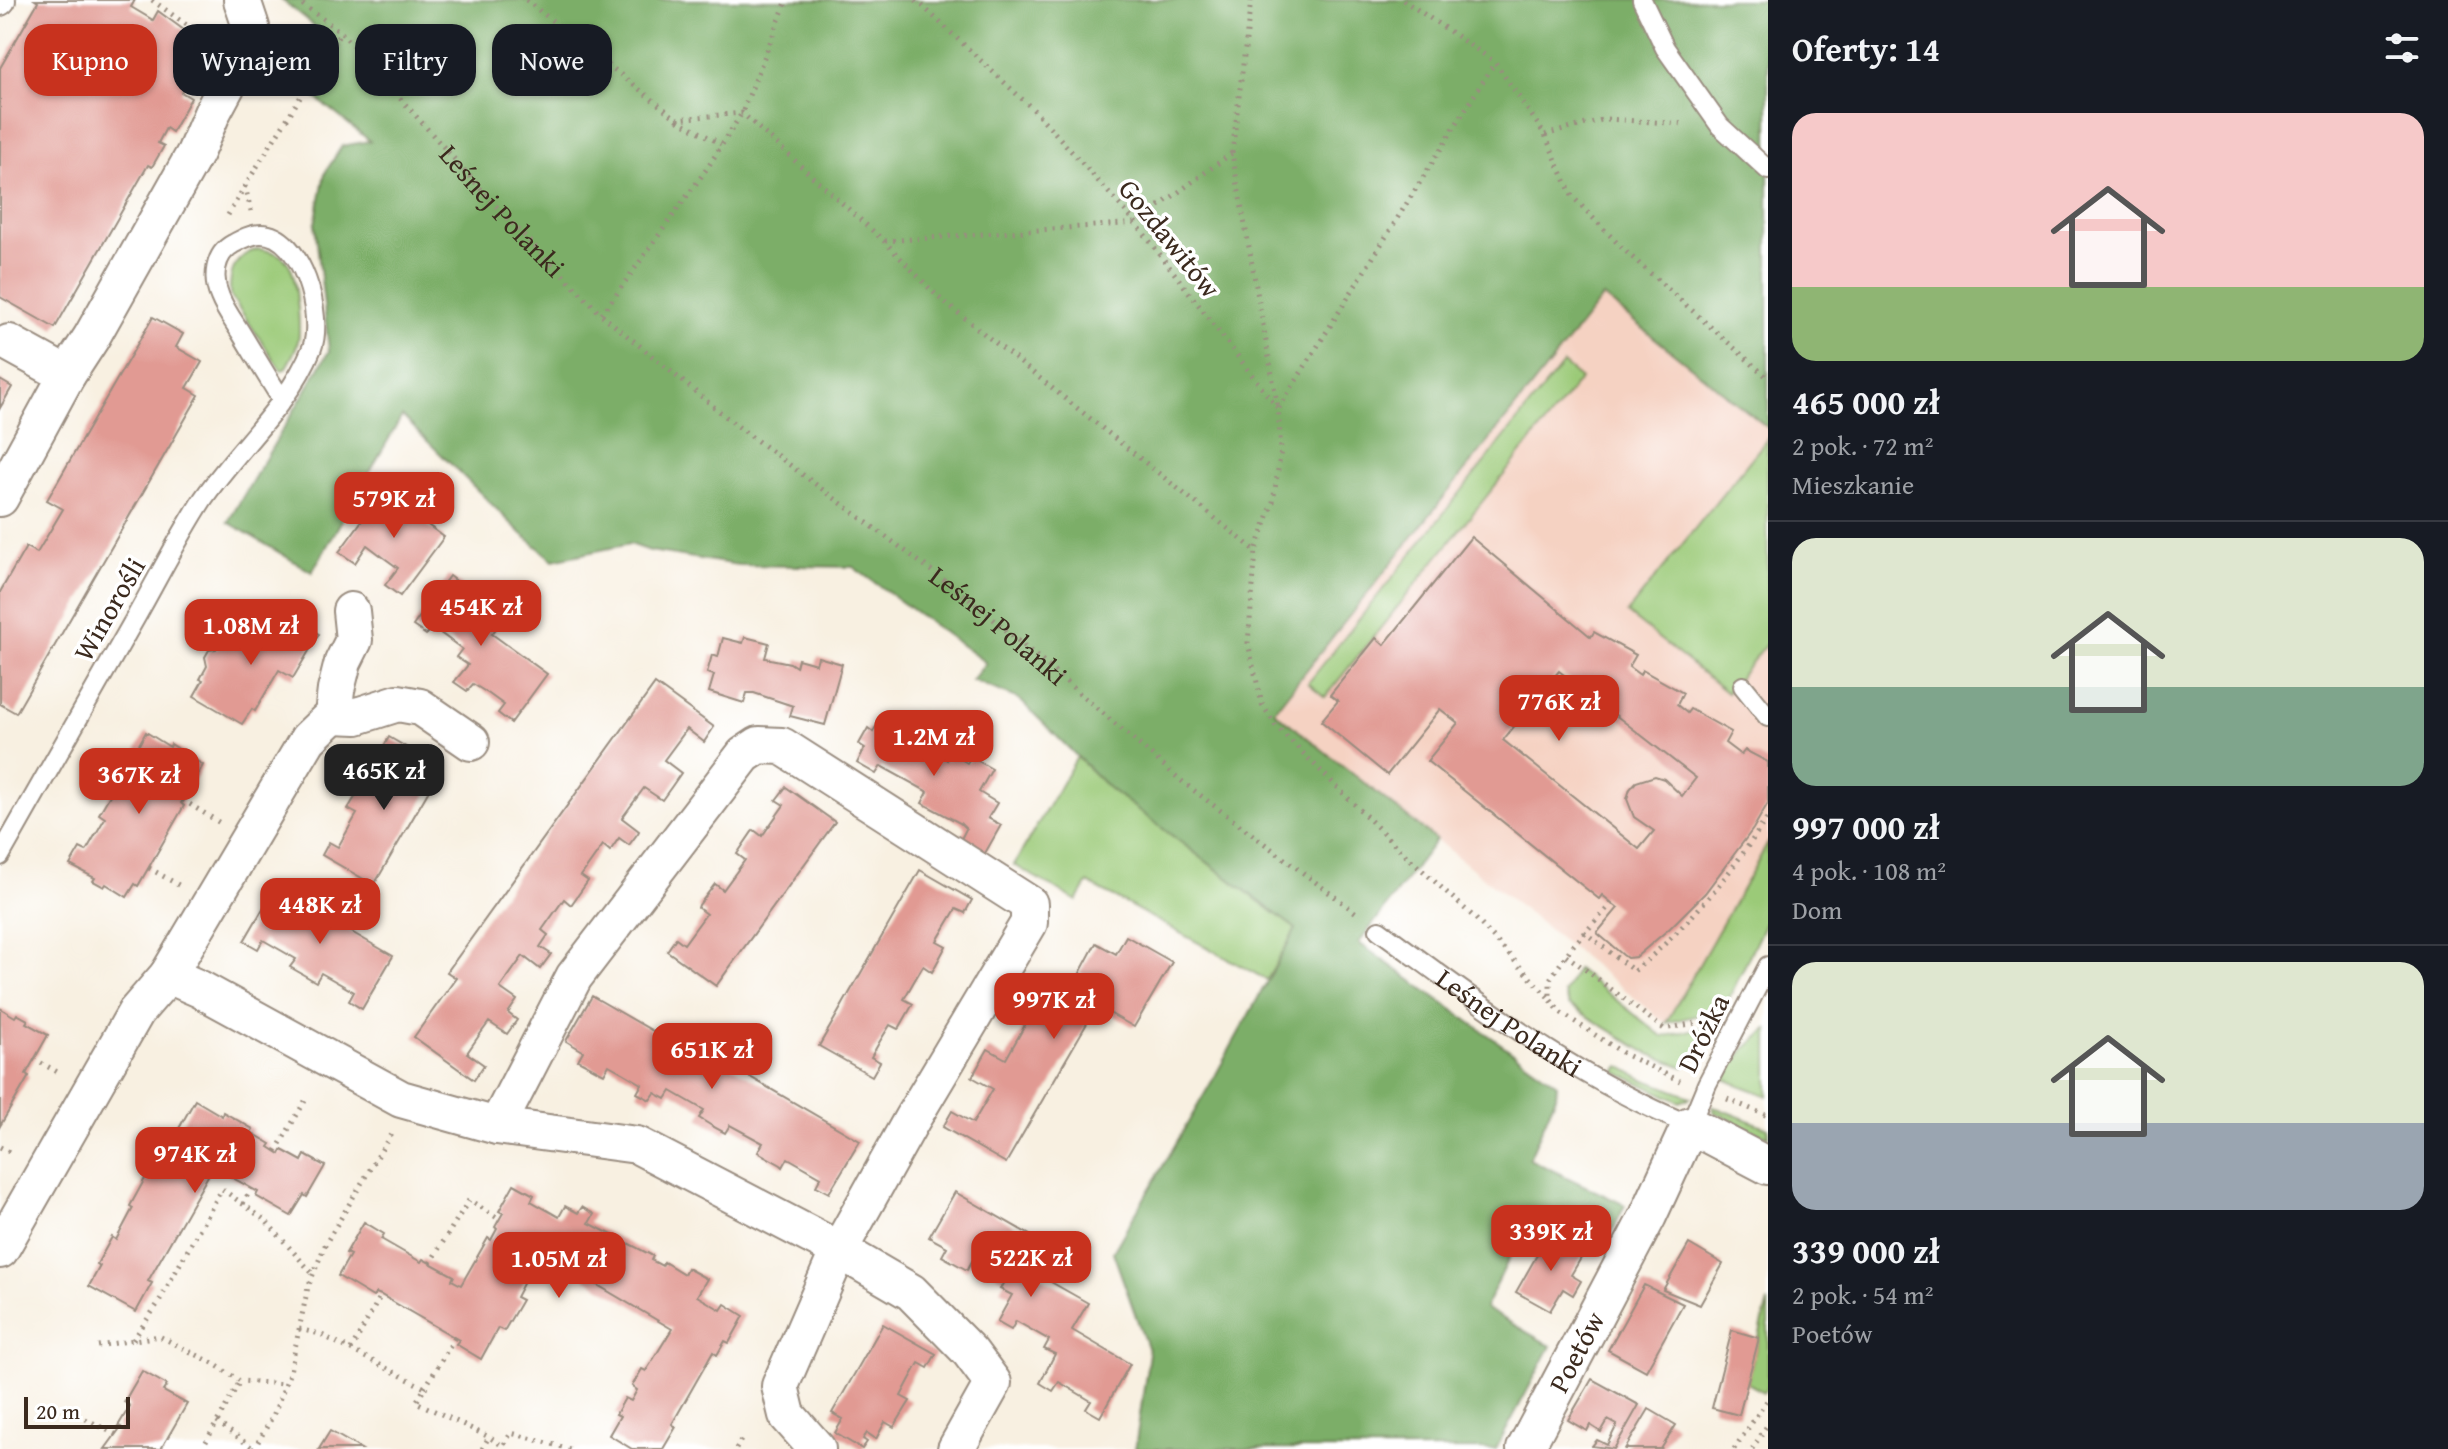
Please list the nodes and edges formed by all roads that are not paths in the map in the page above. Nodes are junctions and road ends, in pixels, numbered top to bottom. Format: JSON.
{"nodes":[{"id":1,"x":242,"y":0,"type":"edge"},
{"id":2,"x":1642,"y":0,"type":"edge"},
{"id":3,"x":1768,"y":170,"type":"edge"},
{"id":4,"x":4,"y":341,"type":"edge"},
{"id":5,"x":67,"y":375,"type":"junction"},
{"id":6,"x":282,"y":400,"type":"junction"},
{"id":7,"x":0,"y":498,"type":"edge"},
{"id":8,"x":351,"y":611,"type":"dead end"},
{"id":9,"x":1743,"y":686,"type":"dead end"},
{"id":10,"x":333,"y":715,"type":"junction"},
{"id":11,"x":1768,"y":717,"type":"edge"},
{"id":12,"x":471,"y":742,"type":"dead end"},
{"id":13,"x":0,"y":856,"type":"edge"},
{"id":14,"x":1379,"y":930,"type":"road end"},
{"id":15,"x":1768,"y":966,"type":"edge"},
{"id":16,"x":168,"y":975,"type":"junction"},
{"id":17,"x":1690,"y":1125,"type":"junction"},
{"id":18,"x":497,"y":1126,"type":"junction"},
{"id":19,"x":1768,"y":1166,"type":"edge"},
{"id":20,"x":0,"y":1250,"type":"edge"},
{"id":21,"x":839,"y":1250,"type":"junction"},
{"id":22,"x":817,"y":1449,"type":"edge"},
{"id":23,"x":956,"y":1449,"type":"edge"},
{"id":24,"x":1525,"y":1449,"type":"edge"}],
"edges":[{"from":1,"to":5,"type":"street"},
{"from":2,"to":3,"type":"lane"},
{"from":4,"to":5,"type":"street"},
{"from":5,"to":7,"type":"street"},
{"from":6,"to":6,"type":"lane","name":"Winorośli"},
{"from":6,"to":13,"type":"lane","name":"Winorośli"},
{"from":8,"to":10,"type":"street"},
{"from":9,"to":11,"type":"lane"},
{"from":10,"to":12,"type":"street"},
{"from":10,"to":16,"type":"street"},
{"from":14,"to":17,"type":"lane","name":"Leśnej Polanki"},
{"from":15,"to":17,"type":"lane","name":"Dróżka"},
{"from":16,"to":18,"type":"street"},
{"from":16,"to":20,"type":"street"},
{"from":17,"to":19,"type":"street","name":"Leśnej Polanki"},
{"from":17,"to":24,"type":"street","name":"Poetów"},
{"from":18,"to":21,"type":"street"},
{"from":18,"to":21,"type":"street"},
{"from":21,"to":22,"type":"street"},
{"from":21,"to":23,"type":"street"}]}
